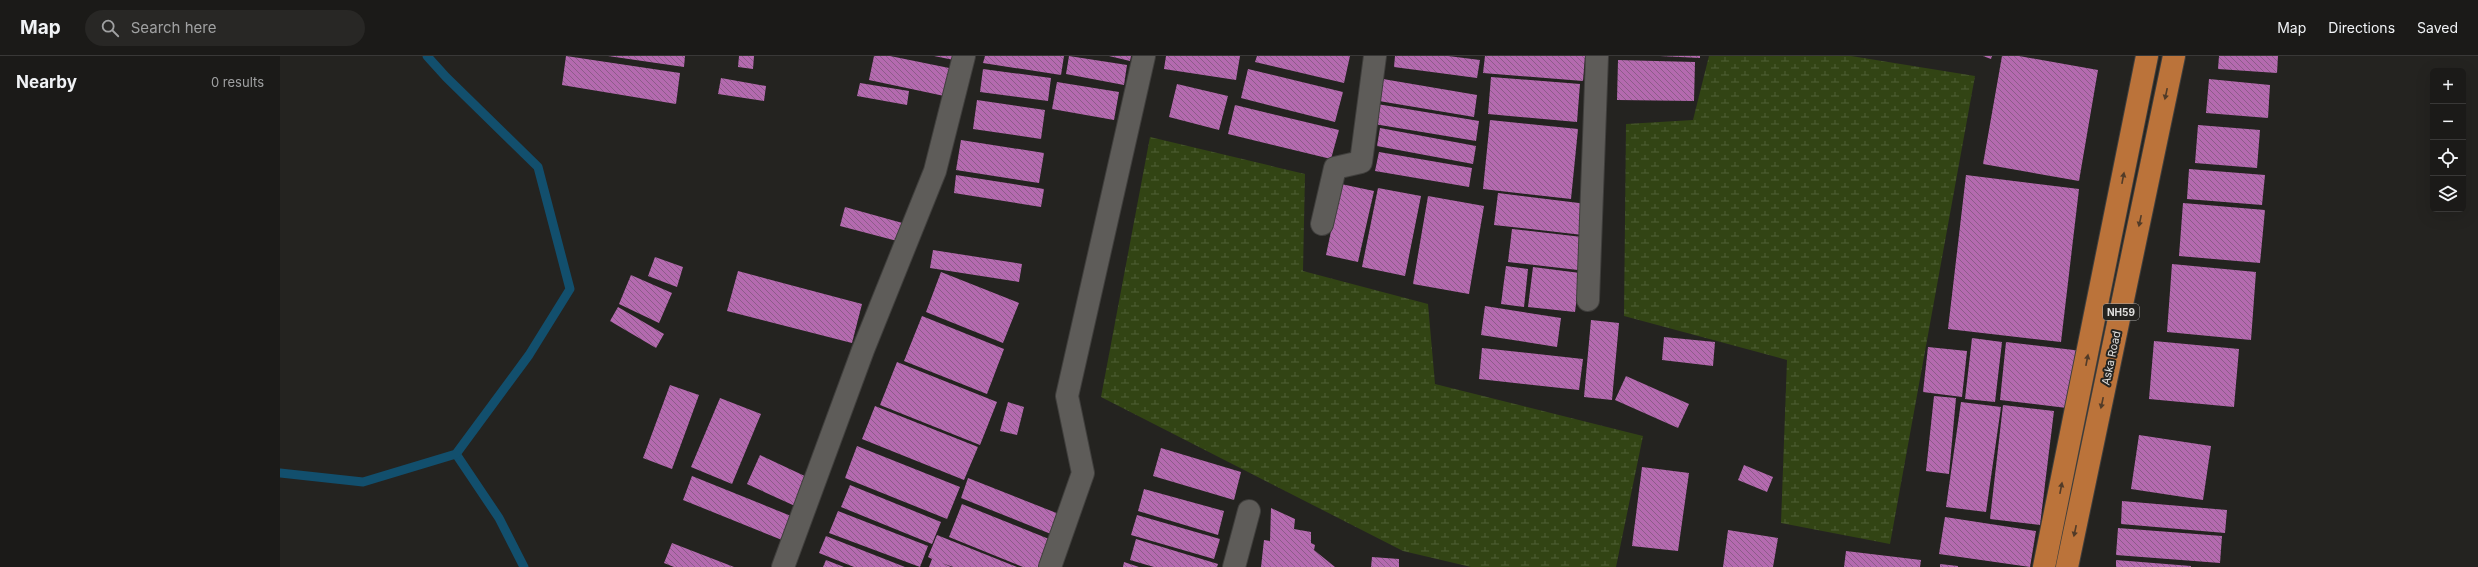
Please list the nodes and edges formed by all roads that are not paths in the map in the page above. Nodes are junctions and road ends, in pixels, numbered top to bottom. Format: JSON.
{"nodes":[{"id":1,"x":964,"y":56,"type":"edge"},
{"id":2,"x":1144,"y":56,"type":"edge"},
{"id":3,"x":1375,"y":56,"type":"edge"},
{"id":4,"x":1597,"y":56,"type":"edge"},
{"id":5,"x":2147,"y":56,"type":"edge"},
{"id":6,"x":2174,"y":56,"type":"edge"},
{"id":7,"x":1322,"y":224,"type":"dead end"},
{"id":8,"x":1588,"y":300,"type":"dead end"},
{"id":9,"x":1249,"y":511,"type":"dead end"},
{"id":10,"x":783,"y":567,"type":"edge"},
{"id":11,"x":1050,"y":567,"type":"edge"},
{"id":12,"x":1234,"y":567,"type":"edge"},
{"id":13,"x":2044,"y":567,"type":"edge"},
{"id":14,"x":2068,"y":567,"type":"edge"}],
"edges":[{"from":1,"to":10,"type":"street"},
{"from":2,"to":11,"type":"street"},
{"from":3,"to":7,"type":"street"},
{"from":4,"to":8,"type":"street"},
{"from":13,"to":5,"type":"highway","number":"NH59","one_way":true},
{"from":6,"to":14,"type":"highway","name":"Aska Road","number":"NH59","one_way":true},
{"from":9,"to":12,"type":"street"}]}
